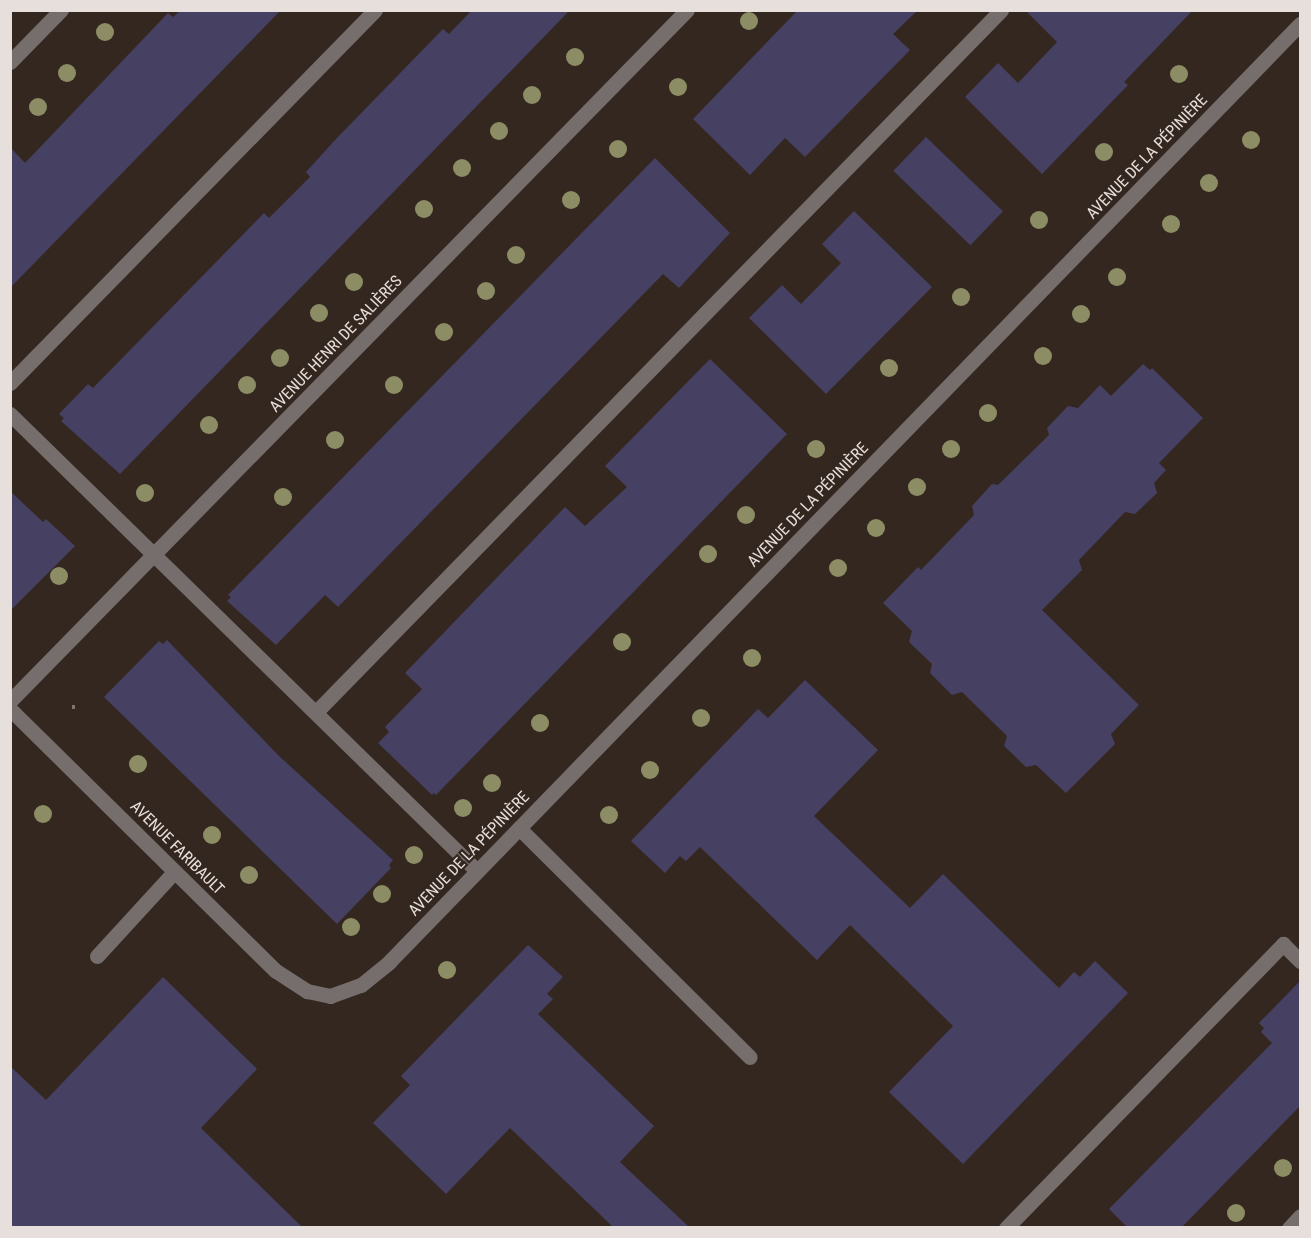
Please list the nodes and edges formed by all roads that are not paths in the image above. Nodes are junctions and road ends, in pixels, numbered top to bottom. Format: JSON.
{"nodes":[{"id":1,"x":61,"y":10,"type":"edge"},
{"id":2,"x":375,"y":10,"type":"edge"},
{"id":3,"x":687,"y":10,"type":"edge"},
{"id":4,"x":1001,"y":10,"type":"edge"},
{"id":5,"x":1300,"y":24,"type":"edge"},
{"id":6,"x":10,"y":62,"type":"edge"},
{"id":7,"x":10,"y":383,"type":"edge"},
{"id":8,"x":10,"y":414,"type":"edge"},
{"id":9,"x":155,"y":555,"type":"junction"},
{"id":10,"x":10,"y":701,"type":"edge"},
{"id":11,"x":10,"y":709,"type":"edge"},
{"id":12,"x":316,"y":712,"type":"junction"},
{"id":13,"x":519,"y":828,"type":"junction"},
{"id":14,"x":477,"y":871,"type":"junction"},
{"id":15,"x":175,"y":872,"type":"junction"},
{"id":16,"x":97,"y":956,"type":"dead end"},
{"id":17,"x":1300,"y":961,"type":"edge"},
{"id":18,"x":330,"y":996,"type":"joint"},
{"id":19,"x":750,"y":1057,"type":"dead end"},
{"id":20,"x":1300,"y":1216,"type":"edge"},
{"id":21,"x":1006,"y":1227,"type":"edge"},
{"id":22,"x":1289,"y":1227,"type":"edge"}],
"edges":[{"from":1,"to":6,"type":"street"},
{"from":2,"to":7,"type":"street"},
{"from":3,"to":9,"type":"street","name":"AVENUE HENRI DE SALIÈRES"},
{"from":4,"to":12,"type":"street"},
{"from":5,"to":13,"type":"street","name":"AVENUE DE LA PÉPINIÈRE"},
{"from":8,"to":9,"type":"street"},
{"from":9,"to":10,"type":"street","name":"AVENUE HENRI DE SALIÈRES"},
{"from":9,"to":12,"type":"street"},
{"from":11,"to":15,"type":"street","name":"AVENUE FARIBAULT"},
{"from":12,"to":14,"type":"street"},
{"from":13,"to":14,"type":"street","name":"AVENUE DE LA PÉPINIÈRE"},
{"from":13,"to":19,"type":"street"},
{"from":14,"to":18,"type":"street","name":"AVENUE DE LA PÉPINIÈRE"},
{"from":15,"to":16,"type":"street"},
{"from":15,"to":18,"type":"street","name":"AVENUE FARIBAULT"},
{"from":17,"to":21,"type":"street"},
{"from":20,"to":22,"type":"street"}]}
